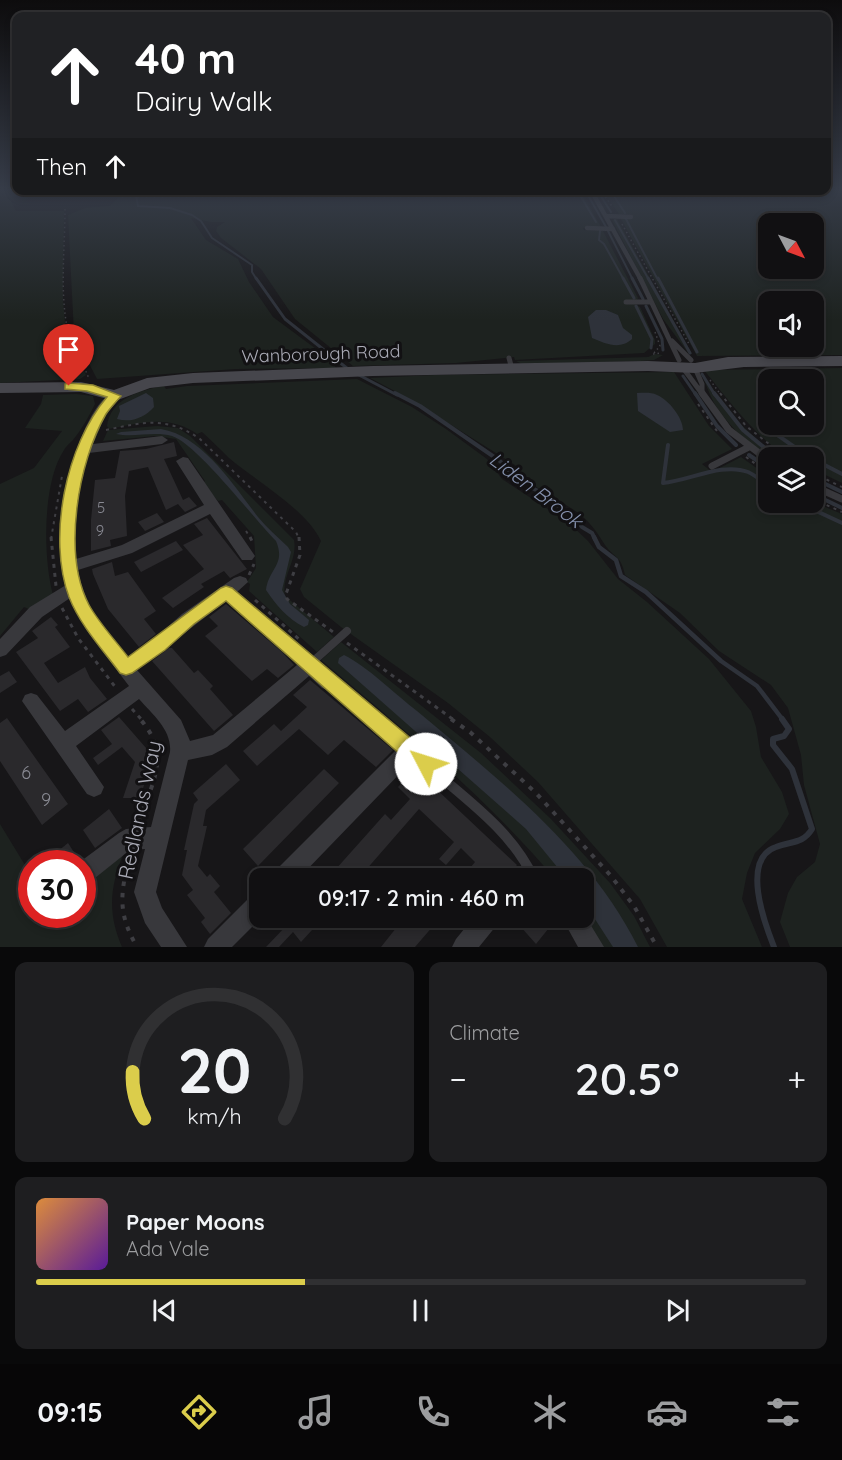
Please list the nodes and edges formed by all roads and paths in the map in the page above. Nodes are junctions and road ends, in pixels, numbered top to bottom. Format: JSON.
{"nodes":[{"id":1,"x":65,"y":232,"type":"edge"},
{"id":2,"x":615,"y":232,"type":"edge"},
{"id":3,"x":625,"y":232,"type":"edge"},
{"id":4,"x":626,"y":302,"type":"dead end"},
{"id":5,"x":651,"y":302,"type":"junction"},
{"id":6,"x":655,"y":332,"type":"dead end"},
{"id":7,"x":670,"y":339,"type":"junction"},
{"id":8,"x":651,"y":359,"type":"junction"},
{"id":9,"x":688,"y":361,"type":"junction"},
{"id":10,"x":842,"y":361,"type":"edge"},
{"id":11,"x":88,"y":378,"type":"dead end"},
{"id":12,"x":710,"y":380,"type":"dead end"},
{"id":13,"x":0,"y":388,"type":"edge"},
{"id":14,"x":702,"y":393,"type":"junction"},
{"id":15,"x":115,"y":396,"type":"junction"},
{"id":16,"x":162,"y":440,"type":"dead end"},
{"id":17,"x":88,"y":441,"type":"junction"},
{"id":18,"x":750,"y":447,"type":"junction"},
{"id":19,"x":773,"y":447,"type":"edge"},
{"id":20,"x":758,"y":453,"type":"edge"},
{"id":21,"x":183,"y":461,"type":"dead end"},
{"id":22,"x":712,"y":466,"type":"dead end"},
{"id":23,"x":64,"y":469,"type":"dead end"},
{"id":24,"x":824,"y":478,"type":"edge"},
{"id":25,"x":842,"y":487,"type":"edge"},
{"id":26,"x":824,"y":491,"type":"edge"},
{"id":27,"x":842,"y":500,"type":"edge"},
{"id":28,"x":824,"y":504,"type":"edge"},
{"id":29,"x":212,"y":507,"type":"junction"},
{"id":30,"x":842,"y":512,"type":"edge"},
{"id":31,"x":247,"y":556,"type":"dead end"},
{"id":32,"x":70,"y":567,"type":"junction"},
{"id":33,"x":75,"y":587,"type":"junction"},
{"id":34,"x":58,"y":597,"type":"junction"},
{"id":35,"x":247,"y":601,"type":"junction"},
{"id":36,"x":343,"y":634,"type":"junction"},
{"id":37,"x":0,"y":650,"type":"edge"},
{"id":38,"x":294,"y":652,"type":"joint"},
{"id":39,"x":314,"y":662,"type":"junction"},
{"id":40,"x":126,"y":668,"type":"junction"},
{"id":41,"x":328,"y":682,"type":"joint"},
{"id":42,"x":142,"y":687,"type":"junction"},
{"id":43,"x":31,"y":700,"type":"dead end"},
{"id":44,"x":125,"y":700,"type":"junction"},
{"id":45,"x":388,"y":731,"type":"joint"},
{"id":46,"x":63,"y":744,"type":"junction"},
{"id":47,"x":410,"y":750,"type":"junction"},
{"id":48,"x":180,"y":752,"type":"junction"},
{"id":49,"x":426,"y":764,"type":"joint"},
{"id":50,"x":94,"y":787,"type":"dead end"},
{"id":51,"x":158,"y":837,"type":"junction"},
{"id":52,"x":135,"y":838,"type":"junction"},
{"id":53,"x":96,"y":862,"type":"edge"},
{"id":54,"x":294,"y":868,"type":"edge"},
{"id":55,"x":529,"y":868,"type":"edge"},
{"id":56,"x":249,"y":914,"type":"edge"},
{"id":57,"x":480,"y":928,"type":"edge"},
{"id":58,"x":580,"y":928,"type":"edge"},
{"id":59,"x":137,"y":947,"type":"edge"},
{"id":60,"x":175,"y":947,"type":"edge"},
{"id":61,"x":216,"y":947,"type":"edge"},
{"id":62,"x":465,"y":947,"type":"edge"},
{"id":63,"x":592,"y":947,"type":"edge"},
{"id":64,"x":657,"y":947,"type":"edge"}],
"edges":[{"from":1,"to":11,"type":"path"},
{"from":2,"to":5,"type":"lane"},
{"from":3,"to":9,"type":"path"},
{"from":4,"to":5,"type":"lane"},
{"from":5,"to":7,"type":"lane"},
{"from":6,"to":8,"type":"path"},
{"from":7,"to":9,"type":"lane"},
{"from":7,"to":9,"type":"lane"},
{"from":8,"to":9,"type":"street","name":"Wanborough Road"},
{"from":8,"to":15,"type":"street","name":"Wanborough Road"},
{"from":9,"to":10,"type":"street","name":"Wanborough Road"},
{"from":9,"to":14,"type":"lane"},
{"from":9,"to":14,"type":"lane"},
{"from":12,"to":19,"type":"path"},
{"from":13,"to":15,"type":"street"},
{"from":14,"to":18,"type":"lane"},
{"from":15,"to":17,"type":"street","name":"Redlands Way"},
{"from":16,"to":17,"type":"street"},
{"from":17,"to":32,"type":"street","name":"Redlands Way"},
{"from":17,"to":36,"type":"path"},
{"from":18,"to":20,"type":"lane"},
{"from":18,"to":22,"type":"lane"},
{"from":21,"to":29,"type":"street"},
{"from":23,"to":34,"type":"path"},
{"from":24,"to":25,"type":"path"},
{"from":26,"to":27,"type":"lane"},
{"from":28,"to":30,"type":"path"},
{"from":29,"to":31,"type":"street"},
{"from":29,"to":32,"type":"street"},
{"from":32,"to":33,"type":"street","name":"Redlands Way"},
{"from":33,"to":34,"type":"street"},
{"from":33,"to":40,"type":"street","name":"Redlands Way"},
{"from":34,"to":37,"type":"street"},
{"from":34,"to":44,"type":"path"},
{"from":35,"to":38,"type":"lane"},
{"from":35,"to":39,"type":"path"},
{"from":35,"to":40,"type":"street"},
{"from":36,"to":39,"type":"lane"},
{"from":36,"to":64,"type":"path"},
{"from":38,"to":39,"type":"street"},
{"from":39,"to":41,"type":"street"},
{"from":39,"to":48,"type":"street"},
{"from":40,"to":42,"type":"street","name":"Redlands Way"},
{"from":41,"to":45,"type":"lane"},
{"from":42,"to":44,"type":"street"},
{"from":42,"to":48,"type":"street","name":"Redlands Way"},
{"from":43,"to":46,"type":"street"},
{"from":44,"to":46,"type":"street"},
{"from":44,"to":52,"type":"path"},
{"from":45,"to":47,"type":"street"},
{"from":46,"to":50,"type":"street"},
{"from":47,"to":49,"type":"street"},
{"from":47,"to":54,"type":"street"},
{"from":48,"to":51,"type":"street","name":"Redlands Way"},
{"from":49,"to":55,"type":"lane"},
{"from":51,"to":52,"type":"street"},
{"from":51,"to":60,"type":"street","name":"Redlands Way"},
{"from":52,"to":53,"type":"street"},
{"from":52,"to":59,"type":"path"},
{"from":56,"to":61,"type":"street"},
{"from":57,"to":62,"type":"street"},
{"from":58,"to":63,"type":"street"}]}
